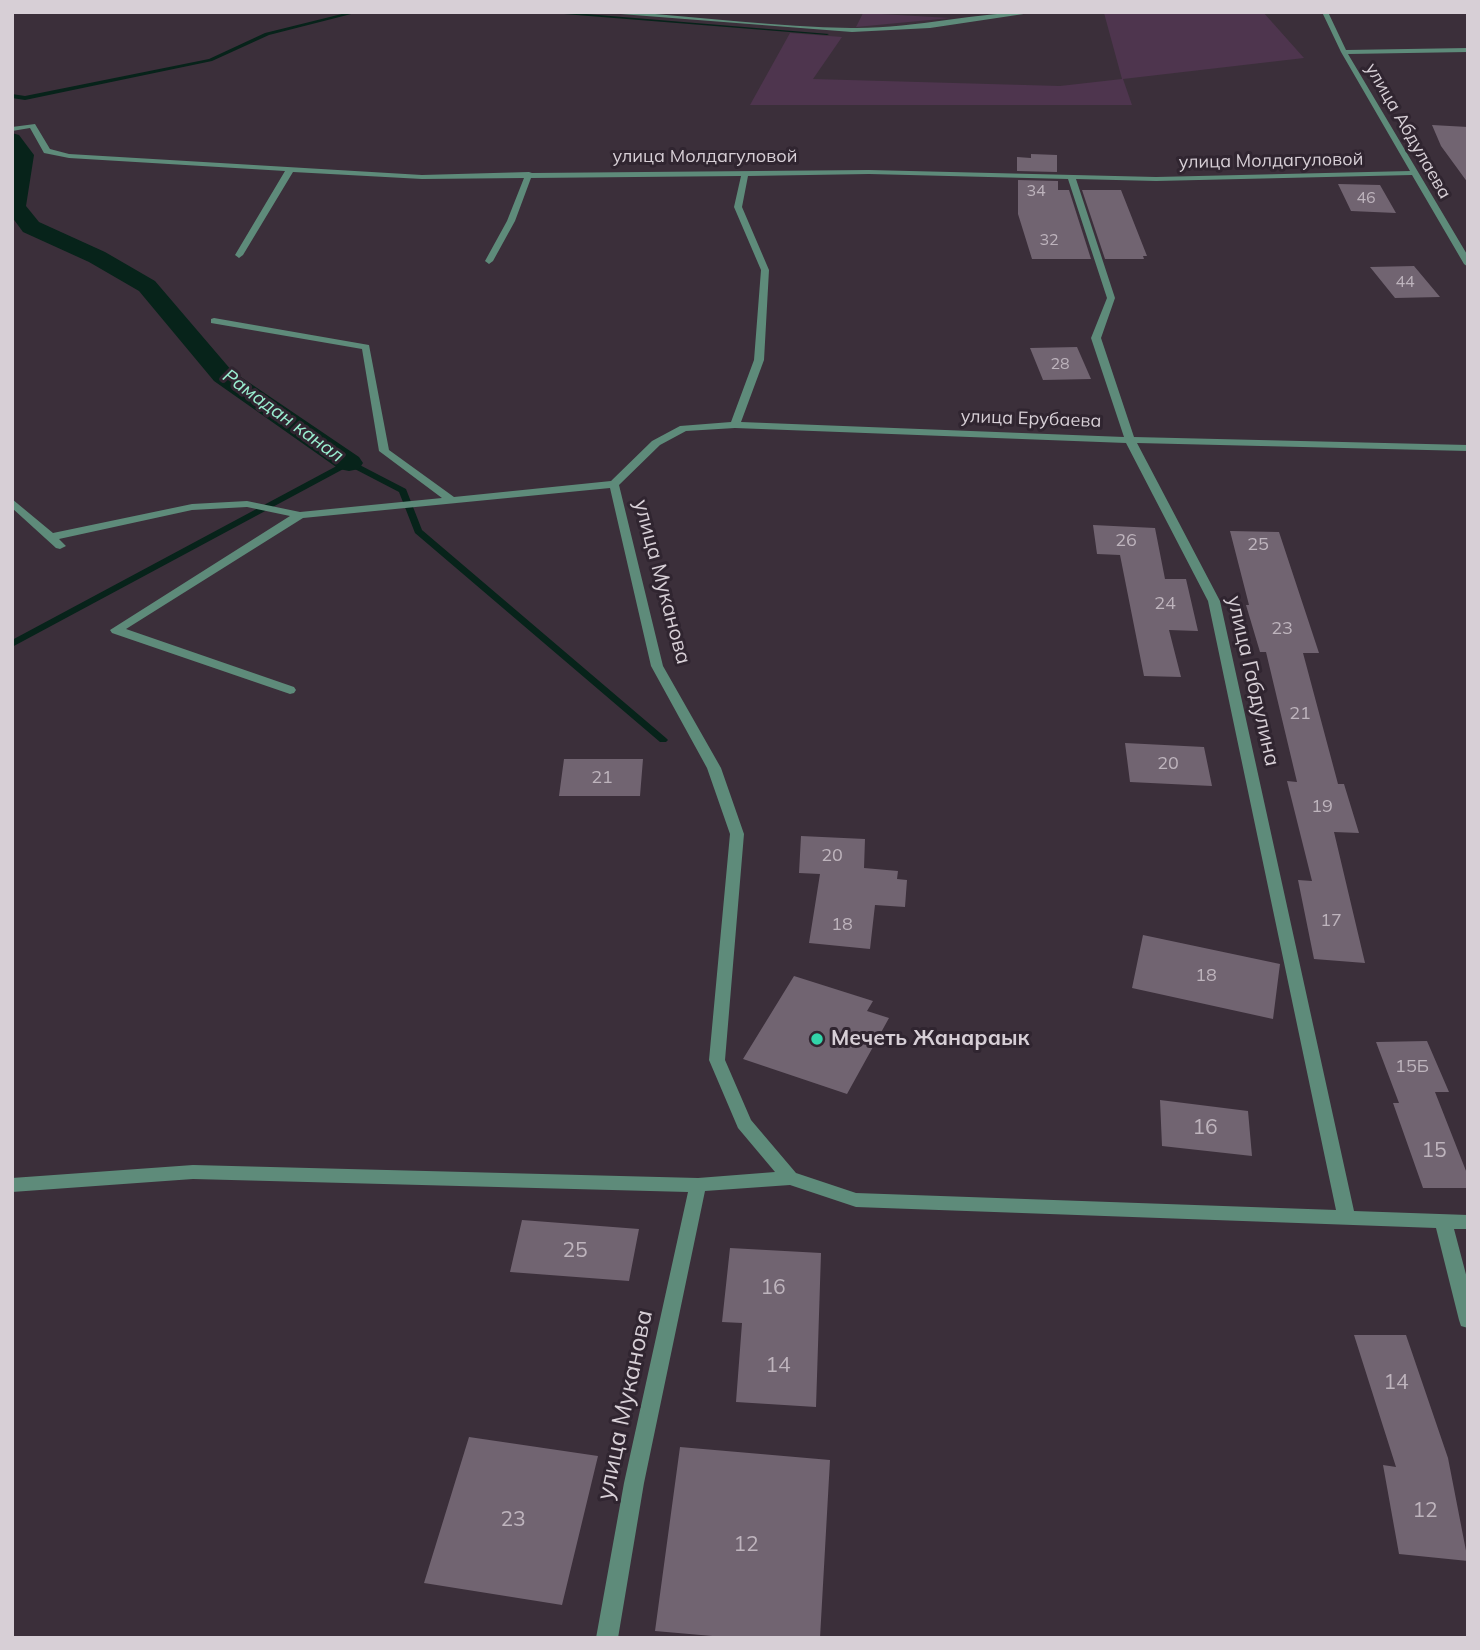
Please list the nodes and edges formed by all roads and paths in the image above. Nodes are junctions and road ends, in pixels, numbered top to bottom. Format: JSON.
{"nodes":[{"id":1,"x":598,"y":12,"type":"edge"},
{"id":2,"x":1034,"y":12,"type":"edge"},
{"id":3,"x":1325,"y":12,"type":"edge"},
{"id":4,"x":1468,"y":50,"type":"edge"},
{"id":5,"x":1344,"y":52,"type":"junction"},
{"id":6,"x":12,"y":129,"type":"edge"},
{"id":7,"x":290,"y":170,"type":"junction"},
{"id":8,"x":745,"y":173,"type":"junction"},
{"id":9,"x":1413,"y":173,"type":"junction"},
{"id":10,"x":529,"y":174,"type":"junction"},
{"id":11,"x":1071,"y":177,"type":"junction"},
{"id":12,"x":239,"y":255,"type":"dead end"},
{"id":13,"x":489,"y":261,"type":"dead end"},
{"id":14,"x":1468,"y":264,"type":"edge"},
{"id":15,"x":214,"y":321,"type":"dead end"},
{"id":16,"x":735,"y":425,"type":"junction"},
{"id":17,"x":1130,"y":440,"type":"junction"},
{"id":18,"x":1468,"y":448,"type":"edge"},
{"id":19,"x":614,"y":485,"type":"junction"},
{"id":20,"x":452,"y":500,"type":"junction"},
{"id":21,"x":12,"y":502,"type":"edge"},
{"id":22,"x":300,"y":515,"type":"junction"},
{"id":23,"x":290,"y":690,"type":"dead end"},
{"id":24,"x":790,"y":1178,"type":"junction"},
{"id":25,"x":698,"y":1185,"type":"junction"},
{"id":26,"x":13,"y":1186,"type":"edge"},
{"id":27,"x":1347,"y":1218,"type":"junction"},
{"id":28,"x":1443,"y":1221,"type":"junction"},
{"id":29,"x":1468,"y":1222,"type":"edge"},
{"id":30,"x":1468,"y":1320,"type":"edge"},
{"id":31,"x":607,"y":1638,"type":"edge"}],
"edges":[{"from":1,"to":2,"type":"street"},
{"from":3,"to":5,"type":"street","name":"улица Абдулаева"},
{"from":4,"to":5,"type":"street"},
{"from":5,"to":9,"type":"street","name":"улица Абдулаева"},
{"from":6,"to":7,"type":"street","name":"улица Молдагуловой"},
{"from":7,"to":10,"type":"street","name":"улица Молдагуловой"},
{"from":7,"to":12,"type":"street"},
{"from":8,"to":10,"type":"street","name":"улица Молдагуловой"},
{"from":8,"to":11,"type":"street","name":"улица Молдагуловой"},
{"from":8,"to":16,"type":"street"},
{"from":9,"to":11,"type":"street","name":"улица Молдагуловой"},
{"from":9,"to":14,"type":"street","name":"улица Абдулаева"},
{"from":10,"to":13,"type":"street"},
{"from":11,"to":17,"type":"street","name":"улица Габдулина"},
{"from":15,"to":20,"type":"street"},
{"from":16,"to":17,"type":"street","name":"улица Ерубаева"},
{"from":16,"to":19,"type":"street","name":"улица Ерубаева"},
{"from":17,"to":18,"type":"street","name":"улица Ерубаева"},
{"from":17,"to":27,"type":"street","name":"улица Габдулина"},
{"from":19,"to":20,"type":"street","name":"улица Муканова"},
{"from":19,"to":24,"type":"street","name":"улица Муканова"},
{"from":20,"to":22,"type":"street","name":"улица Муканова"},
{"from":21,"to":22,"type":"street","name":"улица Муканова"},
{"from":22,"to":23,"type":"street"},
{"from":24,"to":25,"type":"street"},
{"from":24,"to":27,"type":"street"},
{"from":25,"to":26,"type":"street"},
{"from":25,"to":31,"type":"street","name":"улица Муканова"},
{"from":27,"to":28,"type":"street"},
{"from":28,"to":29,"type":"street"},
{"from":28,"to":30,"type":"street"}]}
